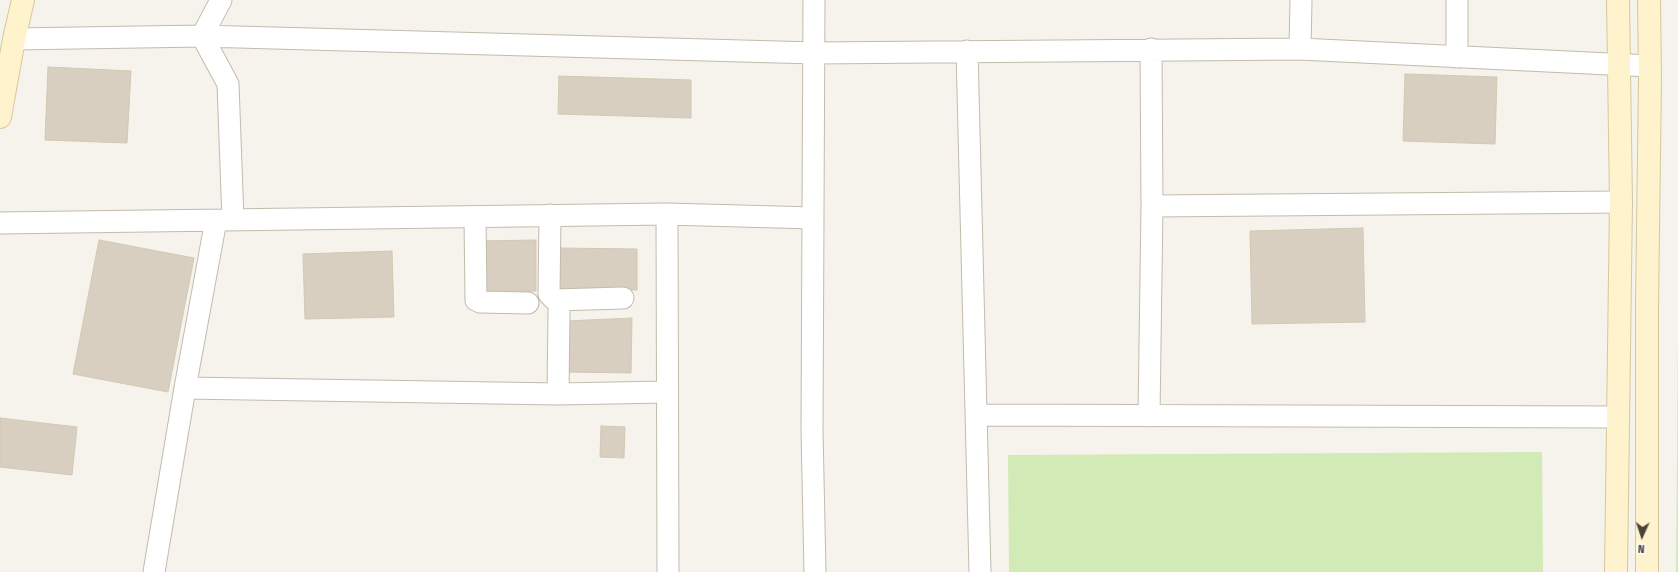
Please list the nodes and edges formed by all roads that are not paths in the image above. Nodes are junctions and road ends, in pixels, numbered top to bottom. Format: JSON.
{"nodes":[{"id":1,"x":23,"y":0,"type":"edge"},
{"id":2,"x":221,"y":0,"type":"edge"},
{"id":3,"x":814,"y":0,"type":"edge"},
{"id":4,"x":1301,"y":0,"type":"edge"},
{"id":5,"x":1457,"y":0,"type":"edge"},
{"id":6,"x":1618,"y":0,"type":"edge"},
{"id":7,"x":1649,"y":0,"type":"edge"},
{"id":8,"x":202,"y":36,"type":"junction"},
{"id":9,"x":14,"y":39,"type":"junction"},
{"id":10,"x":1151,"y":49,"type":"junction"},
{"id":11,"x":1300,"y":49,"type":"junction"},
{"id":12,"x":967,"y":51,"type":"junction"},
{"id":13,"x":814,"y":52,"type":"junction"},
{"id":14,"x":1457,"y":57,"type":"junction"},
{"id":15,"x":1618,"y":65,"type":"junction"},
{"id":16,"x":1650,"y":66,"type":"junction"},
{"id":17,"x":0,"y":117,"type":"edge"},
{"id":18,"x":1621,"y":202,"type":"junction"},
{"id":19,"x":1152,"y":206,"type":"junction"},
{"id":20,"x":667,"y":214,"type":"junction"},
{"id":21,"x":550,"y":216,"type":"junction"},
{"id":22,"x":475,"y":217,"type":"junction"},
{"id":23,"x":813,"y":218,"type":"junction"},
{"id":24,"x":224,"y":220,"type":"junction"},
{"id":25,"x":0,"y":223,"type":"edge"},
{"id":26,"x":623,"y":298,"type":"dead end"},
{"id":27,"x":528,"y":303,"type":"dead end"},
{"id":28,"x":559,"y":310,"type":"dead end"},
{"id":29,"x":185,"y":388,"type":"junction"},
{"id":30,"x":666,"y":392,"type":"junction"},
{"id":31,"x":558,"y":394,"type":"junction"},
{"id":32,"x":978,"y":415,"type":"junction"},
{"id":33,"x":1149,"y":416,"type":"junction"},
{"id":34,"x":1618,"y":417,"type":"junction"},
{"id":35,"x":154,"y":572,"type":"edge"},
{"id":36,"x":668,"y":572,"type":"edge"},
{"id":37,"x":815,"y":572,"type":"edge"},
{"id":38,"x":980,"y":572,"type":"edge"},
{"id":39,"x":1616,"y":572,"type":"edge"},
{"id":40,"x":1647,"y":572,"type":"edge"}],
"edges":[{"from":1,"to":9,"type":"street"},
{"from":2,"to":8,"type":"street"},
{"from":3,"to":13,"type":"street"},
{"from":4,"to":11,"type":"street"},
{"from":5,"to":14,"type":"street"},
{"from":6,"to":15,"type":"street"},
{"from":7,"to":16,"type":"street"},
{"from":8,"to":9,"type":"street"},
{"from":8,"to":13,"type":"street"},
{"from":8,"to":24,"type":"street"},
{"from":9,"to":17,"type":"street"},
{"from":10,"to":11,"type":"street"},
{"from":10,"to":12,"type":"street"},
{"from":10,"to":19,"type":"street"},
{"from":11,"to":14,"type":"street"},
{"from":12,"to":13,"type":"street"},
{"from":12,"to":32,"type":"street"},
{"from":13,"to":23,"type":"street"},
{"from":14,"to":15,"type":"street"},
{"from":15,"to":16,"type":"street"},
{"from":15,"to":18,"type":"street"},
{"from":16,"to":40,"type":"street"},
{"from":18,"to":19,"type":"street"},
{"from":18,"to":34,"type":"street"},
{"from":19,"to":33,"type":"street"},
{"from":20,"to":21,"type":"street"},
{"from":20,"to":23,"type":"street"},
{"from":20,"to":30,"type":"street"},
{"from":21,"to":22,"type":"street"},
{"from":21,"to":26,"type":"street"},
{"from":22,"to":24,"type":"street"},
{"from":22,"to":27,"type":"street"},
{"from":23,"to":37,"type":"street"},
{"from":24,"to":25,"type":"street"},
{"from":24,"to":29,"type":"street"},
{"from":28,"to":31,"type":"street"},
{"from":29,"to":31,"type":"street"},
{"from":29,"to":35,"type":"street"},
{"from":30,"to":31,"type":"street"},
{"from":30,"to":36,"type":"street"},
{"from":32,"to":33,"type":"street"},
{"from":32,"to":38,"type":"street"},
{"from":33,"to":34,"type":"street"},
{"from":34,"to":39,"type":"street"}]}
